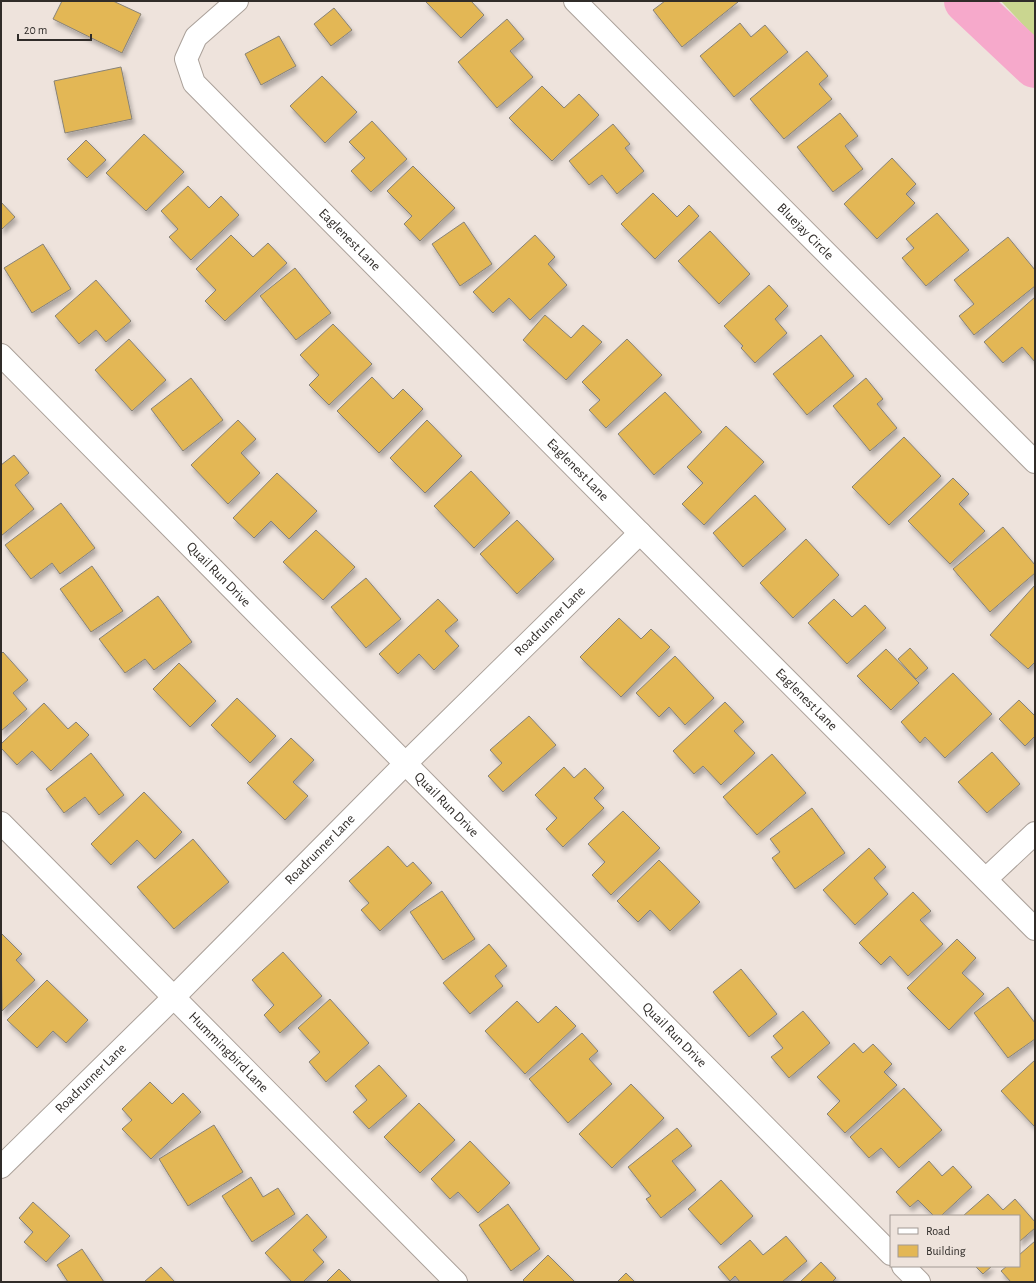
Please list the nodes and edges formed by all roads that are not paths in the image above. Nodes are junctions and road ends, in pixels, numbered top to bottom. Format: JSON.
{"nodes":[{"id":1,"x":237,"y":1,"type":"edge"},
{"id":2,"x":575,"y":1,"type":"edge"},
{"id":3,"x":1,"y":355,"type":"edge"},
{"id":4,"x":1035,"y":462,"type":"edge"},
{"id":5,"x":640,"y":534,"type":"junction"},
{"id":6,"x":405,"y":764,"type":"junction"},
{"id":7,"x":1,"y":823,"type":"edge"},
{"id":8,"x":1035,"y":833,"type":"edge"},
{"id":9,"x":986,"y":879,"type":"junction"},
{"id":10,"x":1035,"y":929,"type":"edge"},
{"id":11,"x":173,"y":998,"type":"junction"},
{"id":12,"x":1,"y":1167,"type":"edge"},
{"id":13,"x":890,"y":1253,"type":"edge"},
{"id":14,"x":904,"y":1267,"type":"edge"},
{"id":15,"x":456,"y":1282,"type":"edge"},
{"id":16,"x":919,"y":1282,"type":"edge"}],
"edges":[{"from":1,"to":5,"type":"street","name":"Eaglenest Lane"},
{"from":2,"to":4,"type":"street","name":"Bluejay Circle"},
{"from":3,"to":6,"type":"street","name":"Quail Run Drive"},
{"from":5,"to":6,"type":"street","name":"Roadrunner Lane"},
{"from":5,"to":9,"type":"street","name":"Eaglenest Lane"},
{"from":6,"to":11,"type":"street","name":"Roadrunner Lane"},
{"from":6,"to":13,"type":"street","name":"Quail Run Drive"},
{"from":7,"to":11,"type":"street","name":"Hummingbird Lane"},
{"from":8,"to":9,"type":"street"},
{"from":9,"to":10,"type":"street","name":"Eaglenest Lane"},
{"from":11,"to":12,"type":"street","name":"Roadrunner Lane"},
{"from":11,"to":15,"type":"street","name":"Hummingbird Lane"},
{"from":14,"to":16,"type":"street"}]}
